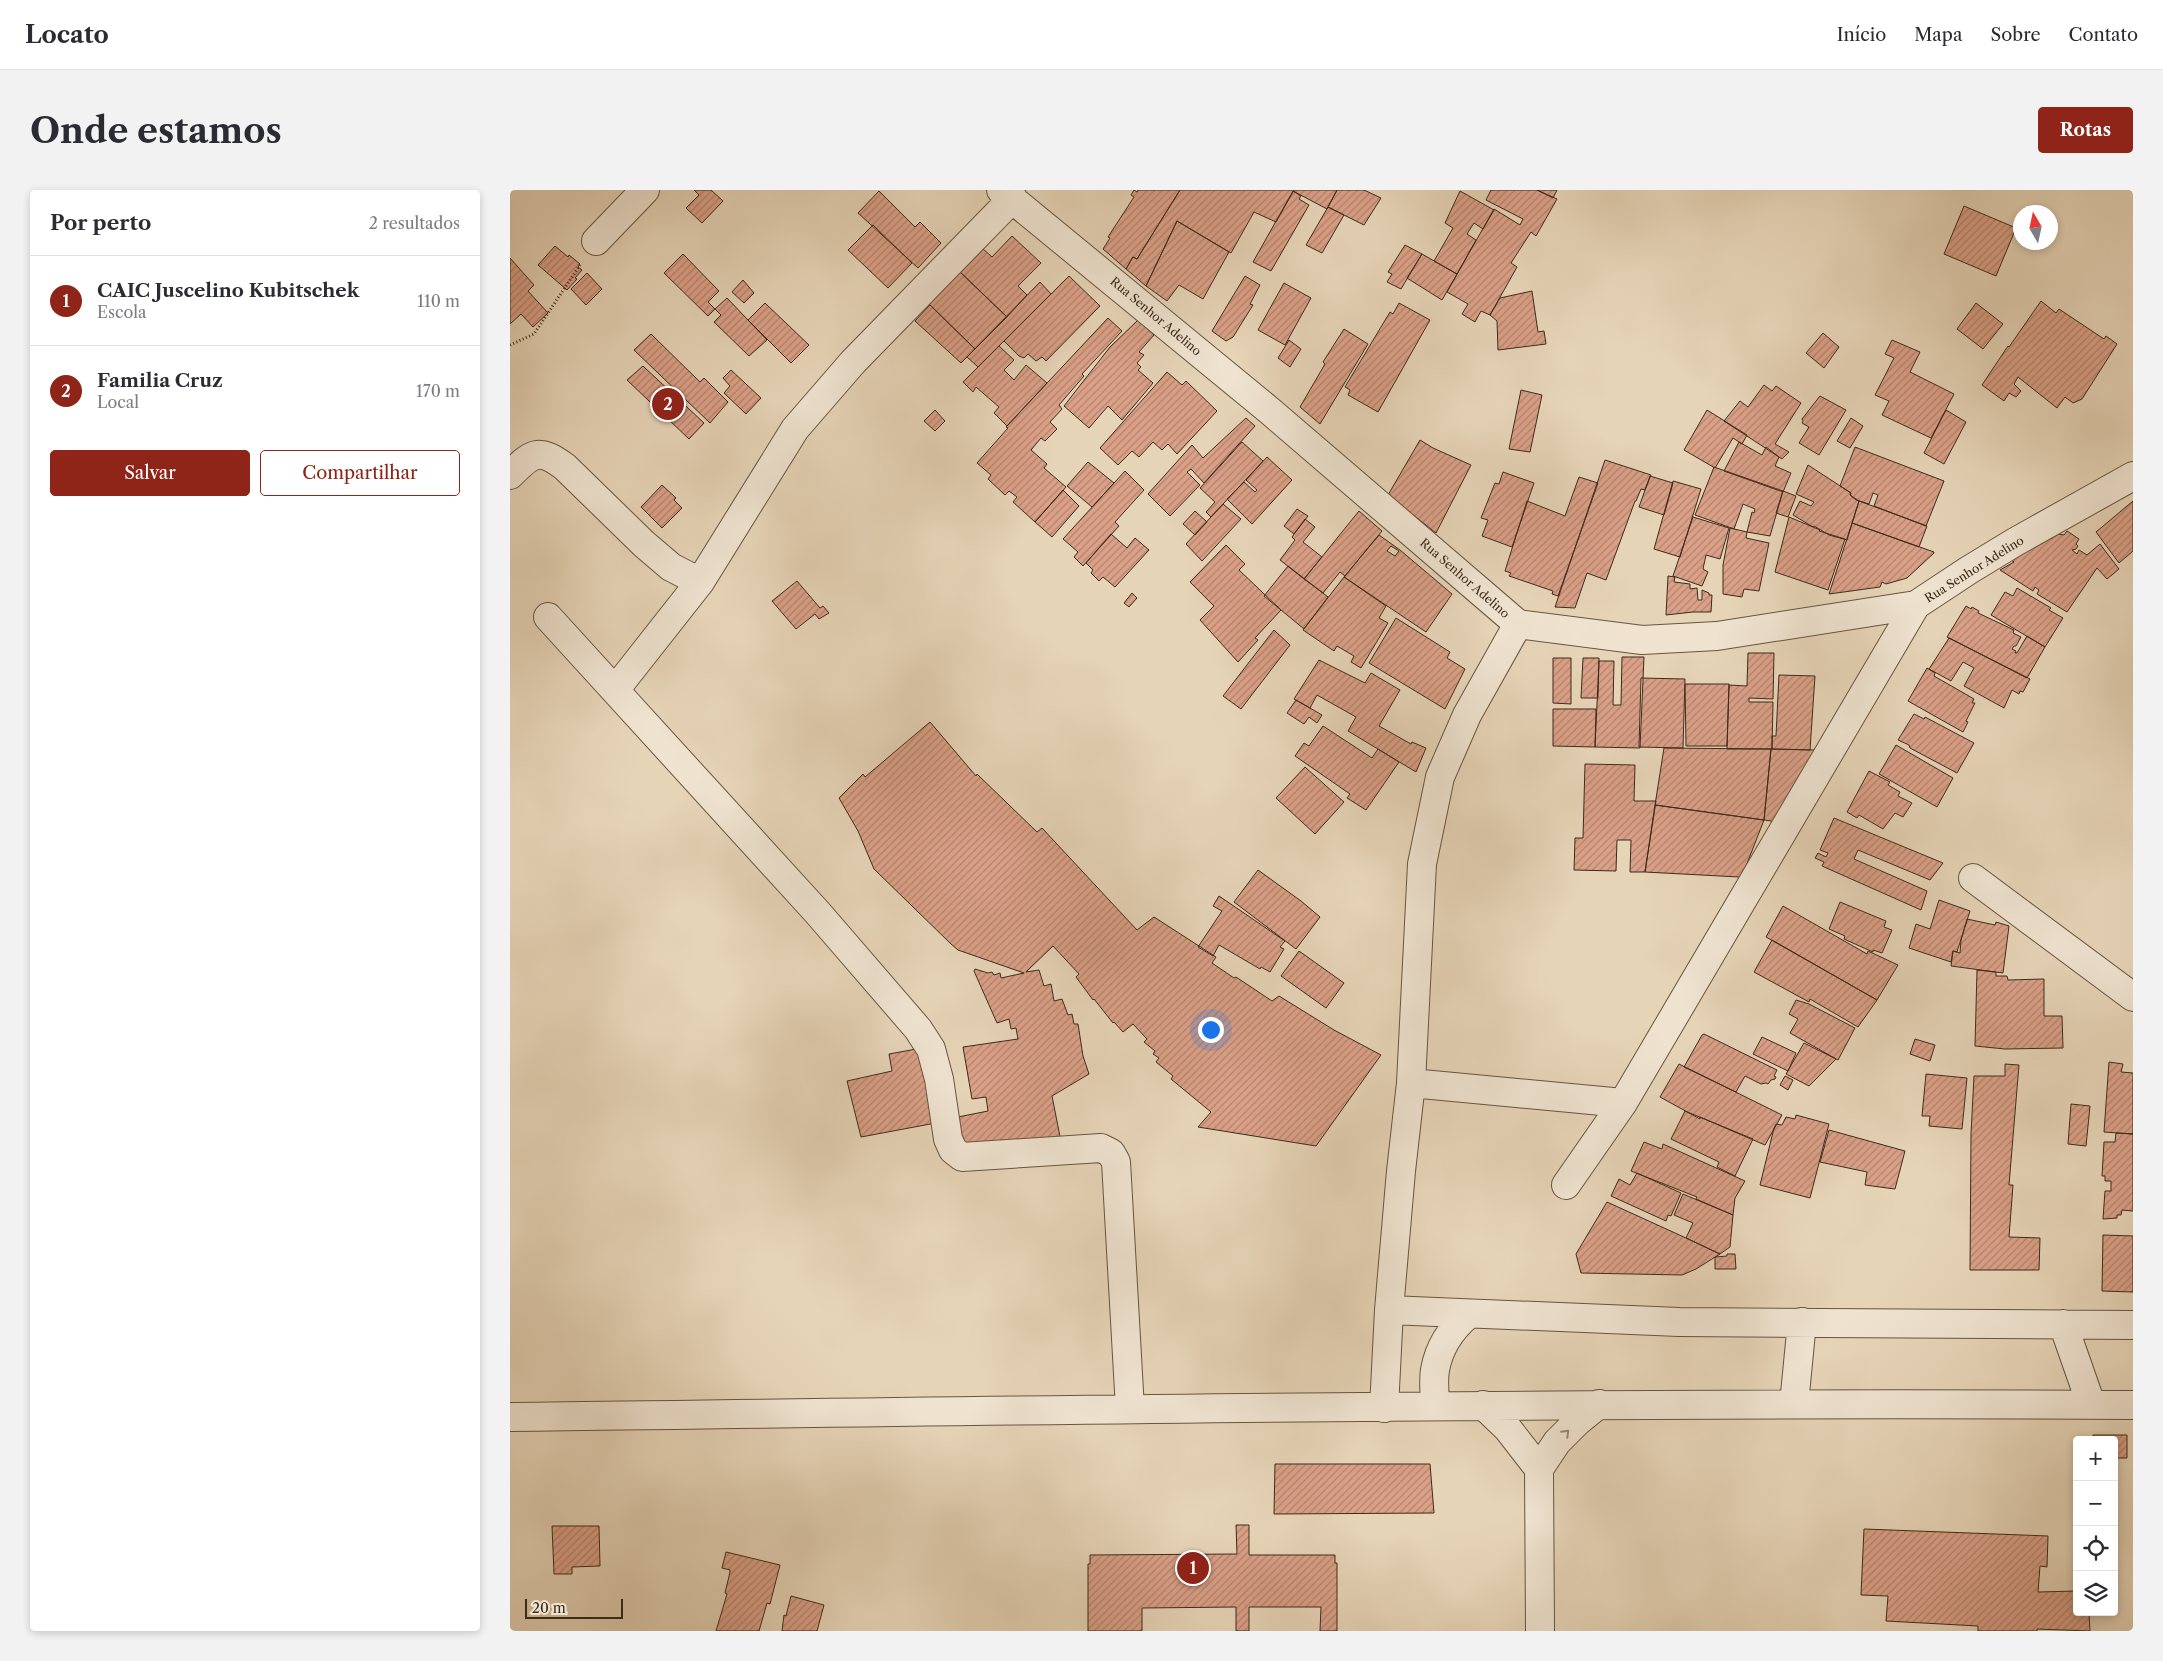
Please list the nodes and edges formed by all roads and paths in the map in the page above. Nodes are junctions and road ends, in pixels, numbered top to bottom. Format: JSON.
{"nodes":[{"id":1,"x":644,"y":190,"type":"edge"},
{"id":2,"x":1007,"y":194,"type":"edge"},
{"id":3,"x":596,"y":241,"type":"joint"},
{"id":4,"x":510,"y":345,"type":"edge"},
{"id":5,"x":510,"y":475,"type":"edge"},
{"id":6,"x":2133,"y":476,"type":"edge"},
{"id":7,"x":700,"y":582,"type":"junction"},
{"id":8,"x":1916,"y":605,"type":"junction"},
{"id":9,"x":548,"y":617,"type":"dead end"},
{"id":10,"x":1518,"y":624,"type":"junction"},
{"id":11,"x":615,"y":690,"type":"junction"},
{"id":12,"x":1973,"y":878,"type":"dead end"},
{"id":13,"x":2133,"y":997,"type":"edge"},
{"id":14,"x":1410,"y":1083,"type":"junction"},
{"id":15,"x":1623,"y":1103,"type":"junction"},
{"id":16,"x":1566,"y":1186,"type":"dead end"},
{"id":17,"x":1389,"y":1310,"type":"junction"},
{"id":18,"x":1469,"y":1314,"type":"junction"},
{"id":19,"x":1802,"y":1322,"type":"junction"},
{"id":20,"x":2063,"y":1324,"type":"junction"},
{"id":21,"x":2133,"y":1325,"type":"edge"},
{"id":22,"x":1600,"y":1404,"type":"junction"},
{"id":23,"x":1794,"y":1404,"type":"junction"},
{"id":24,"x":2091,"y":1404,"type":"junction"},
{"id":25,"x":1483,"y":1405,"type":"junction"},
{"id":26,"x":2133,"y":1405,"type":"edge"},
{"id":27,"x":1435,"y":1406,"type":"junction"},
{"id":28,"x":1130,"y":1408,"type":"junction"},
{"id":29,"x":1384,"y":1408,"type":"junction"},
{"id":30,"x":510,"y":1418,"type":"edge"},
{"id":31,"x":1539,"y":1469,"type":"junction"},
{"id":32,"x":1540,"y":1621,"type":"edge"},
{"id":33,"x":1522,"y":1631,"type":"edge"}],
"edges":[{"from":1,"to":3,"type":"street"},
{"from":2,"to":7,"type":"street"},
{"from":2,"to":10,"type":"street","name":"Rua Senhor Adelino"},
{"from":3,"to":4,"type":"path"},
{"from":5,"to":7,"type":"street"},
{"from":6,"to":8,"type":"street","name":"Rua Senhor Adelino"},
{"from":7,"to":11,"type":"street"},
{"from":8,"to":10,"type":"street","name":"Rua Senhor Adelino"},
{"from":8,"to":15,"type":"street"},
{"from":9,"to":11,"type":"street"},
{"from":10,"to":14,"type":"street"},
{"from":11,"to":28,"type":"street"},
{"from":12,"to":13,"type":"street"},
{"from":14,"to":15,"type":"street"},
{"from":14,"to":17,"type":"street"},
{"from":15,"to":16,"type":"street"},
{"from":17,"to":18,"type":"street"},
{"from":17,"to":29,"type":"street"},
{"from":18,"to":19,"type":"street"},
{"from":18,"to":27,"type":"street"},
{"from":19,"to":20,"type":"street"},
{"from":19,"to":23,"type":"street"},
{"from":20,"to":21,"type":"street"},
{"from":20,"to":24,"type":"street"},
{"from":22,"to":23,"type":"street"},
{"from":22,"to":25,"type":"street"},
{"from":31,"to":22,"type":"street","one_way":true},
{"from":23,"to":24,"type":"street"},
{"from":24,"to":26,"type":"street"},
{"from":25,"to":27,"type":"street"},
{"from":25,"to":31,"type":"street"},
{"from":27,"to":29,"type":"street"},
{"from":28,"to":29,"type":"street"},
{"from":28,"to":30,"type":"street"},
{"from":31,"to":32,"type":"street"},
{"from":32,"to":33,"type":"street"}]}
